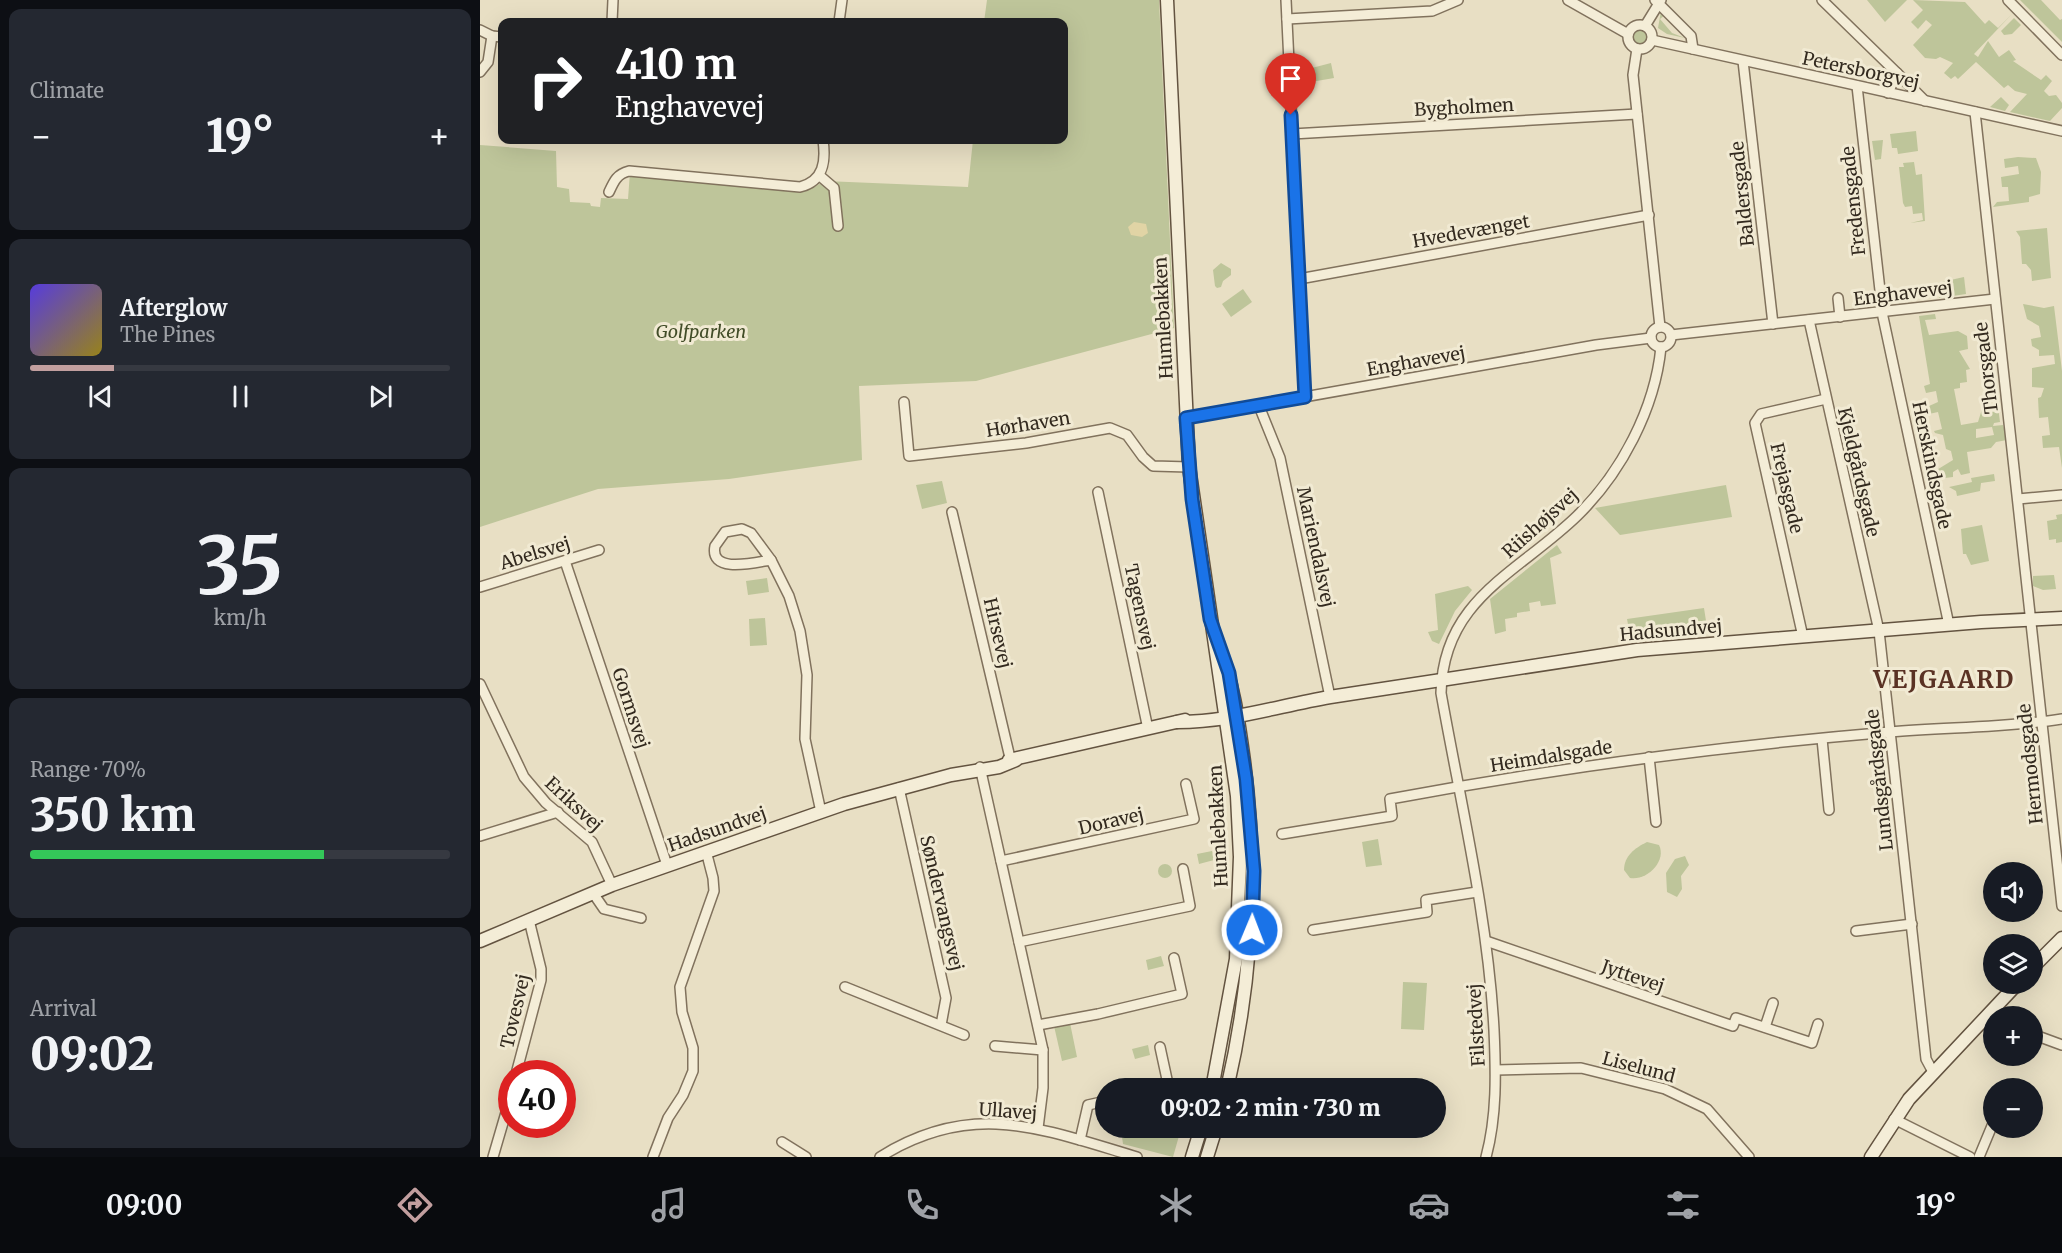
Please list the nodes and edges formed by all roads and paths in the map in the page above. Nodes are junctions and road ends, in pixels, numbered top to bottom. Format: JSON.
{"nodes":[{"id":1,"x":613,"y":0,"type":"edge"},
{"id":2,"x":842,"y":0,"type":"edge"},
{"id":3,"x":1167,"y":0,"type":"edge"},
{"id":4,"x":1286,"y":0,"type":"edge"},
{"id":5,"x":1458,"y":0,"type":"edge"},
{"id":6,"x":1568,"y":0,"type":"edge"},
{"id":7,"x":1822,"y":0,"type":"edge"},
{"id":8,"x":2008,"y":0,"type":"edge"},
{"id":9,"x":1658,"y":1,"type":"edge"},
{"id":10,"x":612,"y":18,"type":"edge"},
{"id":11,"x":840,"y":18,"type":"edge"},
{"id":12,"x":1287,"y":19,"type":"junction"},
{"id":13,"x":1645,"y":26,"type":"junction"},
{"id":14,"x":480,"y":30,"type":"edge"},
{"id":15,"x":1628,"y":34,"type":"junction"},
{"id":16,"x":497,"y":37,"type":"edge"},
{"id":17,"x":1652,"y":40,"type":"junction"},
{"id":18,"x":1693,"y":49,"type":"junction"},
{"id":19,"x":1637,"y":50,"type":"junction"},
{"id":20,"x":2062,"y":55,"type":"edge"},
{"id":21,"x":1743,"y":61,"type":"junction"},
{"id":22,"x":480,"y":72,"type":"edge"},
{"id":23,"x":1897,"y":74,"type":"junction"},
{"id":24,"x":1857,"y":86,"type":"junction"},
{"id":25,"x":1888,"y":93,"type":"junction"},
{"id":26,"x":1925,"y":101,"type":"junction"},
{"id":27,"x":1975,"y":112,"type":"junction"},
{"id":28,"x":1637,"y":114,"type":"junction"},
{"id":29,"x":2062,"y":131,"type":"edge"},
{"id":30,"x":1292,"y":134,"type":"junction"},
{"id":31,"x":823,"y":144,"type":"edge"},
{"id":32,"x":820,"y":176,"type":"junction"},
{"id":33,"x":609,"y":192,"type":"dead end"},
{"id":34,"x":1649,"y":214,"type":"junction"},
{"id":35,"x":838,"y":226,"type":"dead end"},
{"id":36,"x":1299,"y":279,"type":"junction"},
{"id":37,"x":1838,"y":298,"type":"dead end"},
{"id":38,"x":1995,"y":299,"type":"junction"},
{"id":39,"x":1882,"y":312,"type":"junction"},
{"id":40,"x":1840,"y":317,"type":"junction"},
{"id":41,"x":1809,"y":320,"type":"junction"},
{"id":42,"x":1773,"y":324,"type":"junction"},
{"id":43,"x":1660,"y":327,"type":"junction"},
{"id":44,"x":1671,"y":335,"type":"junction"},
{"id":45,"x":1651,"y":338,"type":"junction"},
{"id":46,"x":1661,"y":347,"type":"junction"},
{"id":47,"x":1305,"y":397,"type":"junction"},
{"id":48,"x":1826,"y":399,"type":"junction"},
{"id":49,"x":904,"y":402,"type":"dead end"},
{"id":50,"x":1259,"y":406,"type":"junction"},
{"id":51,"x":1186,"y":418,"type":"junction"},
{"id":52,"x":1189,"y":467,"type":"junction"},
{"id":53,"x":1098,"y":492,"type":"dead end"},
{"id":54,"x":2062,"y":495,"type":"edge"},
{"id":55,"x":2018,"y":500,"type":"junction"},
{"id":56,"x":952,"y":512,"type":"dead end"},
{"id":57,"x":599,"y":550,"type":"dead end"},
{"id":58,"x":565,"y":561,"type":"junction"},
{"id":59,"x":771,"y":561,"type":"junction"},
{"id":60,"x":480,"y":587,"type":"edge"},
{"id":61,"x":2062,"y":618,"type":"edge"},
{"id":62,"x":2030,"y":619,"type":"junction"},
{"id":63,"x":1949,"y":625,"type":"junction"},
{"id":64,"x":1879,"y":631,"type":"junction"},
{"id":65,"x":1803,"y":637,"type":"junction"},
{"id":66,"x":1441,"y":679,"type":"junction"},
{"id":67,"x":480,"y":684,"type":"edge"},
{"id":68,"x":1330,"y":697,"type":"junction"},
{"id":69,"x":1231,"y":714,"type":"junction"},
{"id":70,"x":2062,"y":719,"type":"edge"},
{"id":71,"x":2042,"y":722,"type":"junction"},
{"id":72,"x":1148,"y":729,"type":"junction"},
{"id":73,"x":1890,"y":732,"type":"junction"},
{"id":74,"x":1822,"y":739,"type":"junction"},
{"id":75,"x":1649,"y":757,"type":"junction"},
{"id":76,"x":1013,"y":761,"type":"junction"},
{"id":77,"x":977,"y":769,"type":"junction"},
{"id":78,"x":1186,"y":784,"type":"dead end"},
{"id":79,"x":1458,"y":787,"type":"junction"},
{"id":80,"x":899,"y":788,"type":"junction"},
{"id":81,"x":1829,"y":810,"type":"dead end"},
{"id":82,"x":821,"y":812,"type":"junction"},
{"id":83,"x":558,"y":813,"type":"junction"},
{"id":84,"x":1656,"y":822,"type":"dead end"},
{"id":85,"x":1282,"y":834,"type":"dead end"},
{"id":86,"x":480,"y":836,"type":"edge"},
{"id":87,"x":706,"y":851,"type":"junction"},
{"id":88,"x":1000,"y":861,"type":"junction"},
{"id":89,"x":667,"y":865,"type":"junction"},
{"id":90,"x":1183,"y":869,"type":"dead end"},
{"id":91,"x":612,"y":885,"type":"junction"},
{"id":92,"x":1477,"y":892,"type":"junction"},
{"id":93,"x":593,"y":893,"type":"junction"},
{"id":94,"x":2062,"y":906,"type":"edge"},
{"id":95,"x":641,"y":918,"type":"dead end"},
{"id":96,"x":529,"y":920,"type":"junction"},
{"id":97,"x":1912,"y":924,"type":"junction"},
{"id":98,"x":1313,"y":930,"type":"dead end"},
{"id":99,"x":1856,"y":931,"type":"dead end"},
{"id":100,"x":2062,"y":938,"type":"edge"},
{"id":101,"x":480,"y":940,"type":"edge"},
{"id":102,"x":1486,"y":941,"type":"junction"},
{"id":103,"x":1019,"y":942,"type":"junction"},
{"id":104,"x":2043,"y":957,"type":"edge"},
{"id":105,"x":1174,"y":958,"type":"dead end"},
{"id":106,"x":845,"y":987,"type":"dead end"},
{"id":107,"x":2009,"y":994,"type":"edge"},
{"id":108,"x":1773,"y":1003,"type":"dead end"},
{"id":109,"x":1999,"y":1006,"type":"edge"},
{"id":110,"x":1818,"y":1024,"type":"dead end"},
{"id":111,"x":1983,"y":1024,"type":"edge"},
{"id":112,"x":941,"y":1025,"type":"junction"},
{"id":113,"x":1038,"y":1025,"type":"junction"},
{"id":114,"x":1765,"y":1027,"type":"junction"},
{"id":115,"x":964,"y":1035,"type":"dead end"},
{"id":116,"x":2043,"y":1039,"type":"edge"},
{"id":117,"x":2062,"y":1045,"type":"edge"},
{"id":118,"x":995,"y":1046,"type":"dead end"},
{"id":119,"x":1160,"y":1047,"type":"dead end"},
{"id":120,"x":1043,"y":1050,"type":"junction"},
{"id":121,"x":520,"y":1060,"type":"edge"},
{"id":122,"x":1496,"y":1070,"type":"junction"},
{"id":123,"x":1933,"y":1072,"type":"junction"},
{"id":124,"x":1167,"y":1078,"type":"edge"},
{"id":125,"x":1214,"y":1078,"type":"edge"},
{"id":126,"x":1229,"y":1078,"type":"edge"},
{"id":127,"x":1095,"y":1103,"type":"edge"},
{"id":128,"x":1894,"y":1119,"type":"junction"},
{"id":129,"x":1038,"y":1128,"type":"junction"},
{"id":130,"x":499,"y":1138,"type":"edge"},
{"id":131,"x":1198,"y":1138,"type":"edge"},
{"id":132,"x":1213,"y":1138,"type":"edge"},
{"id":133,"x":1987,"y":1138,"type":"edge"},
{"id":134,"x":1080,"y":1140,"type":"junction"},
{"id":135,"x":782,"y":1142,"type":"dead end"},
{"id":136,"x":493,"y":1157,"type":"edge"},
{"id":137,"x":653,"y":1157,"type":"edge"},
{"id":138,"x":806,"y":1157,"type":"edge"},
{"id":139,"x":880,"y":1157,"type":"edge"},
{"id":140,"x":1137,"y":1157,"type":"edge"},
{"id":141,"x":1192,"y":1157,"type":"edge"},
{"id":142,"x":1207,"y":1157,"type":"edge"},
{"id":143,"x":1486,"y":1157,"type":"edge"},
{"id":144,"x":1749,"y":1157,"type":"edge"},
{"id":145,"x":1871,"y":1157,"type":"edge"},
{"id":146,"x":1970,"y":1157,"type":"edge"},
{"id":147,"x":1979,"y":1157,"type":"edge"}],
"edges":[{"from":1,"to":10,"type":"street"},
{"from":2,"to":11,"type":"street"},
{"from":3,"to":51,"type":"street","name":"Humlebakken"},
{"from":4,"to":12,"type":"street"},
{"from":5,"to":12,"type":"street"},
{"from":6,"to":15,"type":"street"},
{"from":7,"to":23,"type":"street"},
{"from":8,"to":20,"type":"street"},
{"from":9,"to":13,"type":"street"},
{"from":9,"to":18,"type":"street"},
{"from":12,"to":30,"type":"street"},
{"from":13,"to":15,"type":"street"},
{"from":13,"to":17,"type":"street"},
{"from":14,"to":16,"type":"street"},
{"from":15,"to":19,"type":"street"},
{"from":16,"to":22,"type":"street"},
{"from":17,"to":18,"type":"street","name":"Petersborgvej"},
{"from":17,"to":19,"type":"street"},
{"from":18,"to":21,"type":"street","name":"Petersborgvej"},
{"from":19,"to":28,"type":"street"},
{"from":21,"to":24,"type":"street","name":"Petersborgvej"},
{"from":21,"to":42,"type":"street","name":"Baldersgade"},
{"from":23,"to":25,"type":"street"},
{"from":23,"to":26,"type":"street"},
{"from":24,"to":25,"type":"street","name":"Petersborgvej"},
{"from":24,"to":39,"type":"street","name":"Fredensgade"},
{"from":25,"to":26,"type":"street","name":"Petersborgvej"},
{"from":26,"to":27,"type":"street","name":"Petersborgvej"},
{"from":27,"to":29,"type":"street","name":"Petersborgvej"},
{"from":27,"to":38,"type":"street","name":"Thorsgade"},
{"from":28,"to":30,"type":"street","name":"Bygholmen"},
{"from":28,"to":34,"type":"street"},
{"from":30,"to":36,"type":"street"},
{"from":31,"to":32,"type":"street"},
{"from":32,"to":33,"type":"street"},
{"from":32,"to":35,"type":"street"},
{"from":34,"to":36,"type":"street","name":"Hvedevænget"},
{"from":34,"to":43,"type":"street"},
{"from":36,"to":47,"type":"street"},
{"from":37,"to":40,"type":"street"},
{"from":38,"to":39,"type":"street","name":"Enghavevej"},
{"from":38,"to":55,"type":"street","name":"Thorsgade"},
{"from":39,"to":40,"type":"street","name":"Enghavevej"},
{"from":39,"to":63,"type":"street","name":"Herskindsgade"},
{"from":40,"to":41,"type":"street","name":"Enghavevej"},
{"from":41,"to":42,"type":"street","name":"Enghavevej"},
{"from":41,"to":48,"type":"street","name":"Kjeldgårdsgade"},
{"from":42,"to":44,"type":"street","name":"Enghavevej"},
{"from":43,"to":44,"type":"street"},
{"from":43,"to":45,"type":"street"},
{"from":44,"to":46,"type":"street"},
{"from":45,"to":46,"type":"street"},
{"from":45,"to":47,"type":"street","name":"Enghavevej"},
{"from":46,"to":66,"type":"street","name":"Riishøjsvej"},
{"from":47,"to":50,"type":"street","name":"Enghavevej"},
{"from":48,"to":64,"type":"street","name":"Kjeldgårdsgade"},
{"from":48,"to":65,"type":"street","name":"Frejasgade"},
{"from":49,"to":52,"type":"street","name":"Hørhaven"},
{"from":50,"to":51,"type":"street","name":"Enghavevej"},
{"from":50,"to":68,"type":"street","name":"Mariendalsvej"},
{"from":51,"to":52,"type":"street","name":"Humlebakken"},
{"from":52,"to":69,"type":"street","name":"Humlebakken"},
{"from":53,"to":72,"type":"street","name":"Tagensvej"},
{"from":54,"to":55,"type":"street"},
{"from":55,"to":62,"type":"street","name":"Thorsgade"},
{"from":56,"to":76,"type":"street","name":"Hirsevej"},
{"from":57,"to":58,"type":"street","name":"Abelsvej"},
{"from":58,"to":60,"type":"street","name":"Abelsvej"},
{"from":58,"to":89,"type":"street","name":"Gormsvej"},
{"from":59,"to":59,"type":"street"},
{"from":59,"to":82,"type":"street"},
{"from":61,"to":62,"type":"street","name":"Hadsundvej"},
{"from":62,"to":63,"type":"street","name":"Hadsundvej"},
{"from":62,"to":71,"type":"street","name":"Hermodsgade"},
{"from":63,"to":64,"type":"street","name":"Hadsundvej"},
{"from":64,"to":65,"type":"street","name":"Hadsundvej"},
{"from":64,"to":73,"type":"street","name":"Lundsgårdsgade"},
{"from":65,"to":66,"type":"street","name":"Hadsundvej"},
{"from":66,"to":68,"type":"street","name":"Hadsundvej"},
{"from":66,"to":79,"type":"street","name":"Filstedvej"},
{"from":67,"to":83,"type":"street","name":"Eriksvej"},
{"from":68,"to":69,"type":"street","name":"Hadsundvej"},
{"from":69,"to":72,"type":"street","name":"Hadsundvej"},
{"from":69,"to":125,"type":"street","name":"Humlebakken"},
{"from":69,"to":126,"type":"street","name":"Humlebakken"},
{"from":70,"to":71,"type":"street","name":"Heimdalsgade"},
{"from":71,"to":73,"type":"street","name":"Heimdalsgade"},
{"from":71,"to":94,"type":"street","name":"Hermodsgade"},
{"from":72,"to":76,"type":"street","name":"Hadsundvej"},
{"from":73,"to":74,"type":"street","name":"Heimdalsgade"},
{"from":73,"to":97,"type":"street","name":"Lundsgårdsgade"},
{"from":74,"to":75,"type":"street","name":"Heimdalsgade"},
{"from":74,"to":81,"type":"street"},
{"from":75,"to":79,"type":"street","name":"Heimdalsgade"},
{"from":75,"to":84,"type":"street"},
{"from":76,"to":77,"type":"street","name":"Hadsundvej"},
{"from":77,"to":80,"type":"street","name":"Hadsundvej"},
{"from":77,"to":88,"type":"street"},
{"from":78,"to":88,"type":"street","name":"Doravej"},
{"from":79,"to":85,"type":"street","name":"Heimdalsgade"},
{"from":79,"to":92,"type":"street","name":"Filstedvej"},
{"from":80,"to":82,"type":"street","name":"Hadsundvej"},
{"from":80,"to":112,"type":"street","name":"Søndervangsvej"},
{"from":82,"to":87,"type":"street","name":"Hadsundvej"},
{"from":83,"to":86,"type":"street"},
{"from":83,"to":91,"type":"street","name":"Eriksvej"},
{"from":87,"to":89,"type":"street","name":"Hadsundvej"},
{"from":87,"to":137,"type":"street"},
{"from":88,"to":103,"type":"street"},
{"from":89,"to":91,"type":"street","name":"Hadsundvej"},
{"from":90,"to":103,"type":"street"},
{"from":91,"to":93,"type":"street","name":"Hadsundvej"},
{"from":92,"to":98,"type":"street"},
{"from":92,"to":102,"type":"street","name":"Filstedvej"},
{"from":93,"to":95,"type":"street"},
{"from":93,"to":96,"type":"street","name":"Hadsundvej"},
{"from":96,"to":101,"type":"street","name":"Hadsundvej"},
{"from":96,"to":121,"type":"street","name":"Tovesvej"},
{"from":97,"to":99,"type":"street"},
{"from":97,"to":123,"type":"street","name":"Lundsgårdsgade"},
{"from":100,"to":104,"type":"street"},
{"from":102,"to":114,"type":"street","name":"Jyttevej"},
{"from":102,"to":122,"type":"street","name":"Filstedvej"},
{"from":103,"to":113,"type":"street"},
{"from":105,"to":113,"type":"street"},
{"from":106,"to":112,"type":"street"},
{"from":107,"to":109,"type":"street"},
{"from":108,"to":114,"type":"street"},
{"from":110,"to":114,"type":"street","name":"Jyttevej"},
{"from":111,"to":123,"type":"street"},
{"from":112,"to":115,"type":"street"},
{"from":113,"to":120,"type":"street"},
{"from":116,"to":117,"type":"street"},
{"from":118,"to":120,"type":"street"},
{"from":119,"to":124,"type":"street"},
{"from":120,"to":129,"type":"street"},
{"from":122,"to":143,"type":"street","name":"Filstedvej"},
{"from":122,"to":144,"type":"street","name":"Liselund"},
{"from":123,"to":128,"type":"street"},
{"from":127,"to":134,"type":"street"},
{"from":128,"to":145,"type":"street"},
{"from":128,"to":146,"type":"street"},
{"from":129,"to":134,"type":"street","name":"Ullavej"},
{"from":129,"to":139,"type":"street","name":"Ullavej"},
{"from":130,"to":136,"type":"street"},
{"from":131,"to":141,"type":"street"},
{"from":132,"to":142,"type":"street"},
{"from":133,"to":147,"type":"street"},
{"from":134,"to":140,"type":"street","name":"Ullavej"},
{"from":135,"to":138,"type":"street"}]}
